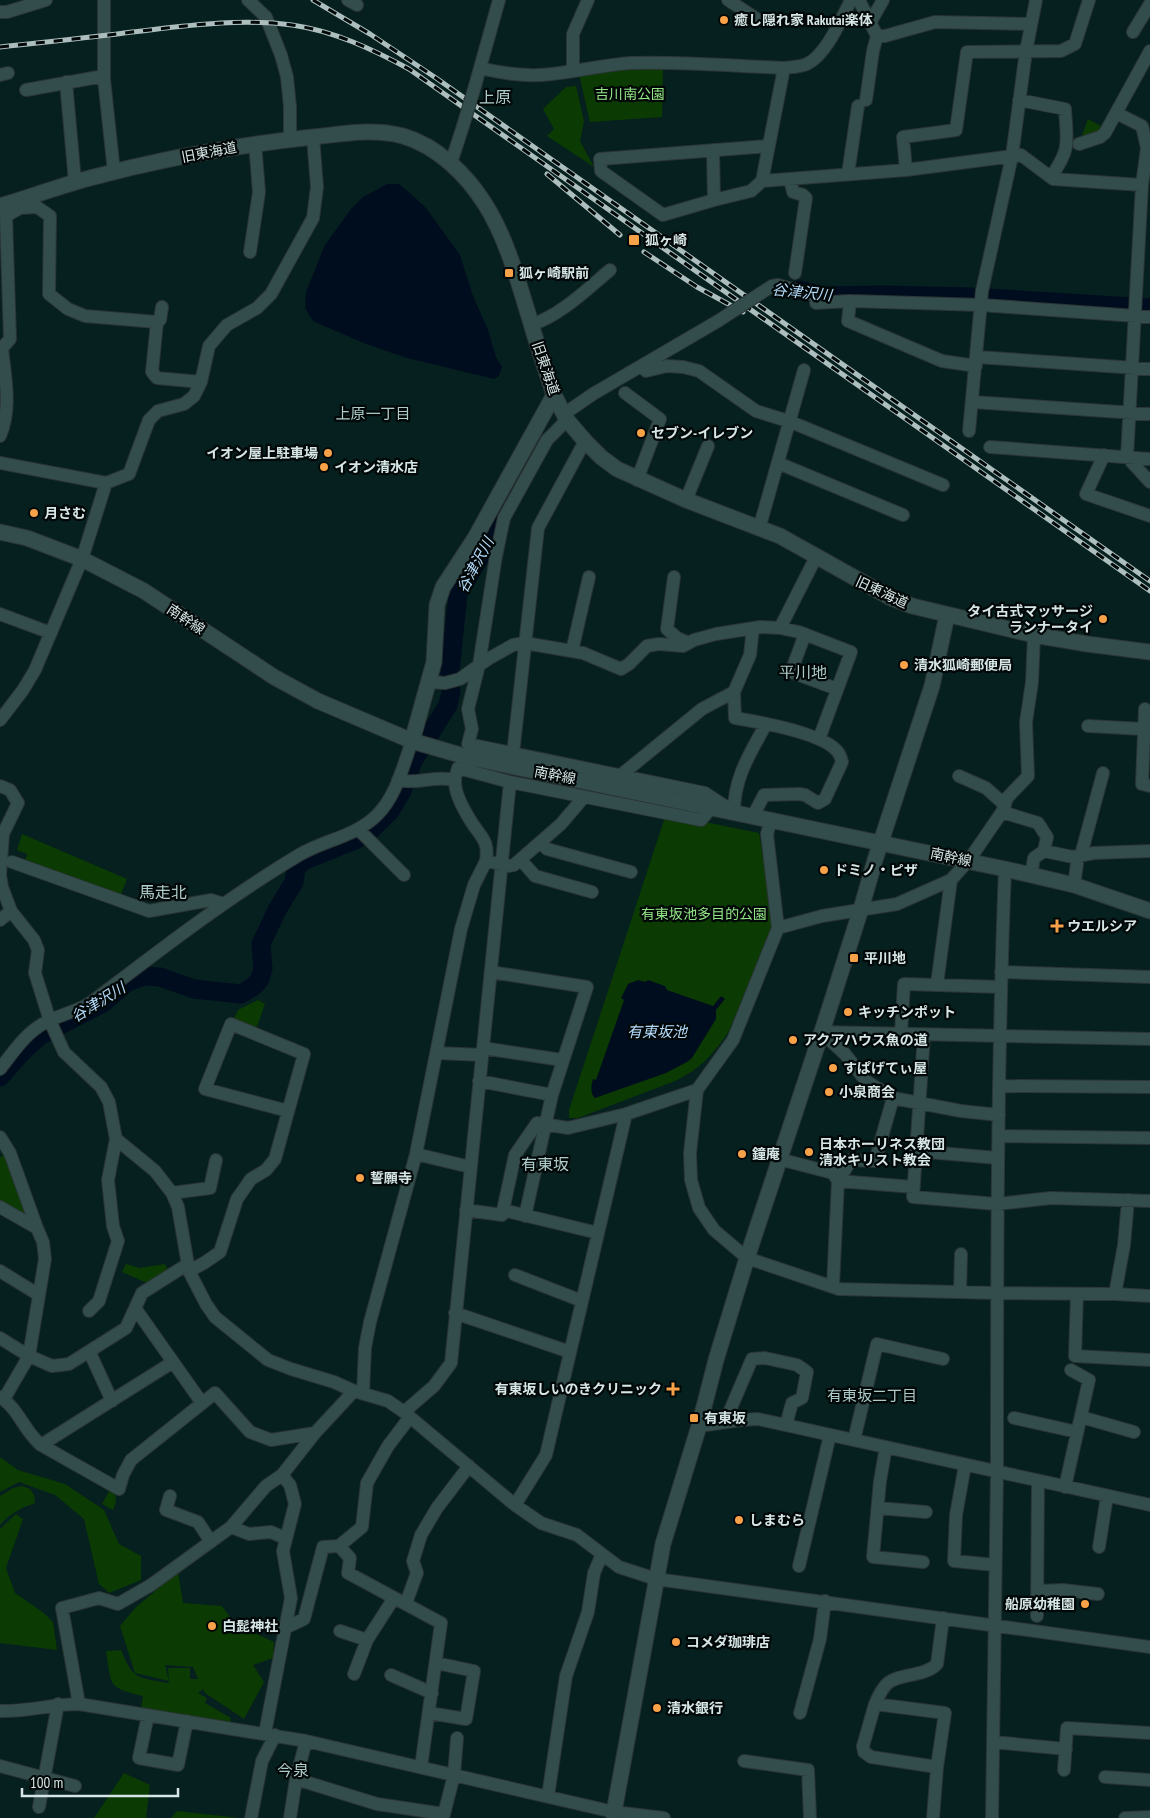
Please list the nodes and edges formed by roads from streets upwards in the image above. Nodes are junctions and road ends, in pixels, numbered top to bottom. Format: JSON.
{"nodes":[{"id":1,"x":46,"y":0,"type":"edge"},
{"id":2,"x":104,"y":0,"type":"edge"},
{"id":3,"x":248,"y":0,"type":"edge"},
{"id":4,"x":499,"y":0,"type":"edge"},
{"id":5,"x":588,"y":0,"type":"edge"},
{"id":6,"x":728,"y":0,"type":"edge"},
{"id":7,"x":851,"y":0,"type":"edge"},
{"id":8,"x":859,"y":0,"type":"edge"},
{"id":9,"x":884,"y":0,"type":"edge"},
{"id":10,"x":1036,"y":0,"type":"edge"},
{"id":11,"x":1089,"y":0,"type":"edge"},
{"id":12,"x":1150,"y":4,"type":"edge"},
{"id":13,"x":0,"y":12,"type":"edge"},
{"id":14,"x":757,"y":19,"type":"dead end"},
{"id":15,"x":870,"y":23,"type":"junction"},
{"id":16,"x":1031,"y":24,"type":"junction"},
{"id":17,"x":1133,"y":32,"type":"dead end"},
{"id":18,"x":877,"y":36,"type":"junction"},
{"id":19,"x":1026,"y":51,"type":"junction"},
{"id":20,"x":1150,"y":51,"type":"edge"},
{"id":21,"x":480,"y":68,"type":"junction"},
{"id":22,"x":784,"y":68,"type":"junction"},
{"id":23,"x":573,"y":71,"type":"junction"},
{"id":24,"x":1144,"y":72,"type":"edge"},
{"id":25,"x":104,"y":76,"type":"junction"},
{"id":26,"x":66,"y":82,"type":"junction"},
{"id":27,"x":26,"y":90,"type":"dead end"},
{"id":28,"x":1019,"y":100,"type":"junction"},
{"id":29,"x":1116,"y":113,"type":"junction"},
{"id":30,"x":1146,"y":126,"type":"edge"},
{"id":31,"x":313,"y":137,"type":"junction"},
{"id":32,"x":290,"y":139,"type":"junction"},
{"id":33,"x":255,"y":143,"type":"junction"},
{"id":34,"x":1080,"y":144,"type":"dead end"},
{"id":35,"x":769,"y":146,"type":"junction"},
{"id":36,"x":713,"y":150,"type":"junction"},
{"id":37,"x":1012,"y":156,"type":"junction"},
{"id":38,"x":451,"y":163,"type":"junction"},
{"id":39,"x":1147,"y":169,"type":"edge"},
{"id":40,"x":906,"y":170,"type":"junction"},
{"id":41,"x":114,"y":172,"type":"junction"},
{"id":42,"x":848,"y":174,"type":"junction"},
{"id":43,"x":1051,"y":177,"type":"junction"},
{"id":44,"x":790,"y":179,"type":"junction"},
{"id":45,"x":762,"y":181,"type":"junction"},
{"id":46,"x":75,"y":182,"type":"junction"},
{"id":47,"x":1142,"y":185,"type":"junction"},
{"id":48,"x":714,"y":200,"type":"junction"},
{"id":49,"x":20,"y":204,"type":"junction"},
{"id":50,"x":0,"y":206,"type":"edge"},
{"id":51,"x":1145,"y":219,"type":"edge"},
{"id":52,"x":250,"y":252,"type":"dead end"},
{"id":53,"x":610,"y":270,"type":"dead end"},
{"id":54,"x":795,"y":273,"type":"dead end"},
{"id":55,"x":850,"y":301,"type":"junction"},
{"id":56,"x":981,"y":305,"type":"junction"},
{"id":57,"x":162,"y":307,"type":"dead end"},
{"id":58,"x":1136,"y":317,"type":"junction"},
{"id":59,"x":1150,"y":317,"type":"edge"},
{"id":60,"x":157,"y":322,"type":"junction"},
{"id":61,"x":531,"y":325,"type":"junction"},
{"id":62,"x":977,"y":361,"type":"junction"},
{"id":63,"x":643,"y":366,"type":"junction"},
{"id":64,"x":1131,"y":368,"type":"junction"},
{"id":65,"x":1150,"y":369,"type":"edge"},
{"id":66,"x":804,"y":370,"type":"dead end"},
{"id":67,"x":201,"y":382,"type":"junction"},
{"id":68,"x":625,"y":393,"type":"dead end"},
{"id":69,"x":554,"y":395,"type":"junction"},
{"id":70,"x":972,"y":402,"type":"junction"},
{"id":71,"x":1130,"y":412,"type":"junction"},
{"id":72,"x":1150,"y":414,"type":"edge"},
{"id":73,"x":566,"y":417,"type":"junction"},
{"id":74,"x":791,"y":422,"type":"junction"},
{"id":75,"x":969,"y":431,"type":"dead end"},
{"id":76,"x":0,"y":436,"type":"edge"},
{"id":77,"x":585,"y":442,"type":"junction"},
{"id":78,"x":708,"y":446,"type":"dead end"},
{"id":79,"x":990,"y":447,"type":"dead end"},
{"id":80,"x":1104,"y":455,"type":"junction"},
{"id":81,"x":1127,"y":457,"type":"junction"},
{"id":82,"x":1150,"y":459,"type":"edge"},
{"id":83,"x":0,"y":463,"type":"edge"},
{"id":84,"x":778,"y":463,"type":"junction"},
{"id":85,"x":637,"y":480,"type":"junction"},
{"id":86,"x":1150,"y":482,"type":"edge"},
{"id":87,"x":106,"y":483,"type":"junction"},
{"id":88,"x":943,"y":484,"type":"dead end"},
{"id":89,"x":686,"y":500,"type":"junction"},
{"id":90,"x":904,"y":515,"type":"dead end"},
{"id":91,"x":1150,"y":516,"type":"edge"},
{"id":92,"x":759,"y":529,"type":"junction"},
{"id":93,"x":0,"y":532,"type":"edge"},
{"id":94,"x":816,"y":557,"type":"junction"},
{"id":95,"x":82,"y":559,"type":"junction"},
{"id":96,"x":674,"y":576,"type":"dead end"},
{"id":97,"x":589,"y":577,"type":"dead end"},
{"id":98,"x":0,"y":614,"type":"edge"},
{"id":99,"x":947,"y":615,"type":"junction"},
{"id":100,"x":753,"y":628,"type":"junction"},
{"id":101,"x":780,"y":628,"type":"junction"},
{"id":102,"x":51,"y":633,"type":"junction"},
{"id":103,"x":805,"y":634,"type":"junction"},
{"id":104,"x":1034,"y":635,"type":"junction"},
{"id":105,"x":525,"y":643,"type":"junction"},
{"id":106,"x":689,"y":643,"type":"junction"},
{"id":107,"x":572,"y":651,"type":"junction"},
{"id":108,"x":1150,"y":652,"type":"edge"},
{"id":109,"x":479,"y":666,"type":"junction"},
{"id":110,"x":429,"y":682,"type":"junction"},
{"id":111,"x":837,"y":689,"type":"junction"},
{"id":112,"x":734,"y":692,"type":"junction"},
{"id":113,"x":1145,"y":709,"type":"dead end"},
{"id":114,"x":0,"y":720,"type":"edge"},
{"id":115,"x":766,"y":724,"type":"junction"},
{"id":116,"x":1088,"y":726,"type":"dead end"},
{"id":117,"x":1143,"y":729,"type":"junction"},
{"id":118,"x":819,"y":739,"type":"junction"},
{"id":119,"x":412,"y":741,"type":"junction"},
{"id":120,"x":513,"y":754,"type":"junction"},
{"id":121,"x":1104,"y":773,"type":"dead end"},
{"id":122,"x":621,"y":775,"type":"junction"},
{"id":123,"x":959,"y":776,"type":"dead end"},
{"id":124,"x":398,"y":780,"type":"junction"},
{"id":125,"x":454,"y":780,"type":"junction"},
{"id":126,"x":510,"y":782,"type":"junction"},
{"id":127,"x":0,"y":786,"type":"edge"},
{"id":128,"x":1150,"y":786,"type":"edge"},
{"id":129,"x":584,"y":797,"type":"junction"},
{"id":130,"x":712,"y":807,"type":"junction"},
{"id":131,"x":1004,"y":808,"type":"junction"},
{"id":132,"x":734,"y":812,"type":"junction"},
{"id":133,"x":753,"y":816,"type":"junction"},
{"id":134,"x":771,"y":820,"type":"junction"},
{"id":135,"x":358,"y":829,"type":"junction"},
{"id":136,"x":541,"y":842,"type":"junction"},
{"id":137,"x":881,"y":843,"type":"junction"},
{"id":138,"x":1150,"y":851,"type":"edge"},
{"id":139,"x":1044,"y":852,"type":"junction"},
{"id":140,"x":1080,"y":856,"type":"junction"},
{"id":141,"x":521,"y":860,"type":"junction"},
{"id":142,"x":969,"y":860,"type":"junction"},
{"id":143,"x":486,"y":861,"type":"junction"},
{"id":144,"x":12,"y":862,"type":"dead end"},
{"id":145,"x":501,"y":864,"type":"junction"},
{"id":146,"x":1005,"y":869,"type":"junction"},
{"id":147,"x":631,"y":872,"type":"dead end"},
{"id":148,"x":1031,"y":874,"type":"junction"},
{"id":149,"x":404,"y":875,"type":"dead end"},
{"id":150,"x":951,"y":880,"type":"junction"},
{"id":151,"x":1074,"y":885,"type":"junction"},
{"id":152,"x":592,"y":892,"type":"dead end"},
{"id":153,"x":224,"y":904,"type":"junction"},
{"id":154,"x":862,"y":909,"type":"junction"},
{"id":155,"x":11,"y":911,"type":"junction"},
{"id":156,"x":1150,"y":911,"type":"edge"},
{"id":157,"x":0,"y":920,"type":"edge"},
{"id":158,"x":778,"y":928,"type":"junction"},
{"id":159,"x":491,"y":972,"type":"junction"},
{"id":160,"x":1001,"y":972,"type":"junction"},
{"id":161,"x":1150,"y":977,"type":"edge"},
{"id":162,"x":937,"y":984,"type":"junction"},
{"id":163,"x":1001,"y":987,"type":"junction"},
{"id":164,"x":50,"y":1021,"type":"junction"},
{"id":165,"x":821,"y":1032,"type":"junction"},
{"id":166,"x":901,"y":1033,"type":"junction"},
{"id":167,"x":924,"y":1035,"type":"junction"},
{"id":168,"x":1000,"y":1035,"type":"junction"},
{"id":169,"x":1150,"y":1039,"type":"edge"},
{"id":170,"x":483,"y":1051,"type":"junction"},
{"id":171,"x":437,"y":1053,"type":"junction"},
{"id":172,"x":562,"y":1060,"type":"junction"},
{"id":173,"x":2,"y":1062,"type":"edge"},
{"id":174,"x":480,"y":1081,"type":"junction"},
{"id":175,"x":999,"y":1086,"type":"junction"},
{"id":176,"x":1150,"y":1087,"type":"edge"},
{"id":177,"x":697,"y":1090,"type":"junction"},
{"id":178,"x":552,"y":1095,"type":"junction"},
{"id":179,"x":893,"y":1098,"type":"junction"},
{"id":180,"x":920,"y":1102,"type":"junction"},
{"id":181,"x":288,"y":1111,"type":"junction"},
{"id":182,"x":626,"y":1114,"type":"junction"},
{"id":183,"x":999,"y":1116,"type":"junction"},
{"id":184,"x":546,"y":1123,"type":"junction"},
{"id":185,"x":999,"y":1136,"type":"junction"},
{"id":186,"x":0,"y":1137,"type":"edge"},
{"id":187,"x":1150,"y":1138,"type":"edge"},
{"id":188,"x":116,"y":1139,"type":"junction"},
{"id":189,"x":916,"y":1152,"type":"junction"},
{"id":190,"x":416,"y":1154,"type":"junction"},
{"id":191,"x":998,"y":1158,"type":"junction"},
{"id":192,"x":779,"y":1159,"type":"junction"},
{"id":193,"x":216,"y":1160,"type":"dead end"},
{"id":194,"x":470,"y":1167,"type":"junction"},
{"id":195,"x":838,"y":1181,"type":"junction"},
{"id":196,"x":914,"y":1187,"type":"junction"},
{"id":197,"x":172,"y":1193,"type":"junction"},
{"id":198,"x":1128,"y":1200,"type":"junction"},
{"id":199,"x":1150,"y":1202,"type":"edge"},
{"id":200,"x":997,"y":1204,"type":"junction"},
{"id":201,"x":0,"y":1207,"type":"edge"},
{"id":202,"x":466,"y":1210,"type":"junction"},
{"id":203,"x":503,"y":1210,"type":"junction"},
{"id":204,"x":525,"y":1216,"type":"junction"},
{"id":205,"x":37,"y":1228,"type":"junction"},
{"id":206,"x":598,"y":1234,"type":"junction"},
{"id":207,"x":961,"y":1254,"type":"dead end"},
{"id":208,"x":746,"y":1258,"type":"junction"},
{"id":209,"x":188,"y":1267,"type":"junction"},
{"id":210,"x":0,"y":1272,"type":"edge"},
{"id":211,"x":515,"y":1275,"type":"dead end"},
{"id":212,"x":833,"y":1286,"type":"junction"},
{"id":213,"x":960,"y":1292,"type":"junction"},
{"id":214,"x":996,"y":1294,"type":"junction"},
{"id":215,"x":1077,"y":1294,"type":"junction"},
{"id":216,"x":1115,"y":1294,"type":"junction"},
{"id":217,"x":39,"y":1295,"type":"junction"},
{"id":218,"x":1150,"y":1296,"type":"edge"},
{"id":219,"x":582,"y":1300,"type":"junction"},
{"id":220,"x":135,"y":1308,"type":"junction"},
{"id":221,"x":89,"y":1311,"type":"dead end"},
{"id":222,"x":455,"y":1313,"type":"junction"},
{"id":223,"x":0,"y":1338,"type":"edge"},
{"id":224,"x":90,"y":1352,"type":"junction"},
{"id":225,"x":570,"y":1352,"type":"junction"},
{"id":226,"x":29,"y":1356,"type":"junction"},
{"id":227,"x":943,"y":1359,"type":"dead end"},
{"id":228,"x":1150,"y":1360,"type":"edge"},
{"id":229,"x":174,"y":1362,"type":"junction"},
{"id":230,"x":1071,"y":1370,"type":"dead end"},
{"id":231,"x":358,"y":1392,"type":"junction"},
{"id":232,"x":2,"y":1398,"type":"edge"},
{"id":233,"x":112,"y":1401,"type":"junction"},
{"id":234,"x":202,"y":1403,"type":"junction"},
{"id":235,"x":407,"y":1414,"type":"junction"},
{"id":236,"x":1081,"y":1417,"type":"junction"},
{"id":237,"x":1014,"y":1418,"type":"dead end"},
{"id":238,"x":726,"y":1422,"type":"junction"},
{"id":239,"x":786,"y":1425,"type":"junction"},
{"id":240,"x":700,"y":1426,"type":"junction"},
{"id":241,"x":1077,"y":1432,"type":"junction"},
{"id":242,"x":1134,"y":1432,"type":"dead end"},
{"id":243,"x":315,"y":1433,"type":"junction"},
{"id":244,"x":830,"y":1434,"type":"junction"},
{"id":245,"x":854,"y":1440,"type":"junction"},
{"id":246,"x":41,"y":1446,"type":"junction"},
{"id":247,"x":886,"y":1447,"type":"junction"},
{"id":248,"x":965,"y":1465,"type":"junction"},
{"id":249,"x":469,"y":1466,"type":"junction"},
{"id":250,"x":996,"y":1472,"type":"junction"},
{"id":251,"x":282,"y":1475,"type":"junction"},
{"id":252,"x":1038,"y":1481,"type":"junction"},
{"id":253,"x":1065,"y":1486,"type":"junction"},
{"id":254,"x":170,"y":1496,"type":"dead end"},
{"id":255,"x":1107,"y":1496,"type":"junction"},
{"id":256,"x":515,"y":1505,"type":"junction"},
{"id":257,"x":1150,"y":1505,"type":"edge"},
{"id":258,"x":878,"y":1508,"type":"junction"},
{"id":259,"x":926,"y":1512,"type":"dead end"},
{"id":260,"x":231,"y":1527,"type":"junction"},
{"id":261,"x":285,"y":1538,"type":"junction"},
{"id":262,"x":212,"y":1542,"type":"junction"},
{"id":263,"x":339,"y":1546,"type":"junction"},
{"id":264,"x":1099,"y":1547,"type":"dead end"},
{"id":265,"x":602,"y":1554,"type":"junction"},
{"id":266,"x":923,"y":1562,"type":"dead end"},
{"id":267,"x":799,"y":1566,"type":"dead end"},
{"id":268,"x":995,"y":1566,"type":"junction"},
{"id":269,"x":656,"y":1579,"type":"junction"},
{"id":270,"x":1038,"y":1591,"type":"junction"},
{"id":271,"x":1098,"y":1594,"type":"dead end"},
{"id":272,"x":400,"y":1601,"type":"junction"},
{"id":273,"x":825,"y":1602,"type":"junction"},
{"id":274,"x":1037,"y":1616,"type":"dead end"},
{"id":275,"x":943,"y":1618,"type":"junction"},
{"id":276,"x":994,"y":1625,"type":"junction"},
{"id":277,"x":285,"y":1628,"type":"junction"},
{"id":278,"x":340,"y":1631,"type":"dead end"},
{"id":279,"x":367,"y":1640,"type":"junction"},
{"id":280,"x":1150,"y":1647,"type":"edge"},
{"id":281,"x":436,"y":1663,"type":"junction"},
{"id":282,"x":354,"y":1674,"type":"dead end"},
{"id":283,"x":391,"y":1675,"type":"dead end"},
{"id":284,"x":432,"y":1693,"type":"junction"},
{"id":285,"x":58,"y":1704,"type":"junction"},
{"id":286,"x":79,"y":1704,"type":"junction"},
{"id":287,"x":875,"y":1704,"type":"junction"},
{"id":288,"x":0,"y":1711,"type":"edge"},
{"id":289,"x":429,"y":1713,"type":"junction"},
{"id":290,"x":800,"y":1713,"type":"dead end"},
{"id":291,"x":148,"y":1715,"type":"junction"},
{"id":292,"x":187,"y":1721,"type":"junction"},
{"id":293,"x":1150,"y":1733,"type":"edge"},
{"id":294,"x":270,"y":1734,"type":"junction"},
{"id":295,"x":457,"y":1738,"type":"dead end"},
{"id":296,"x":306,"y":1741,"type":"junction"},
{"id":297,"x":993,"y":1742,"type":"junction"},
{"id":298,"x":1066,"y":1749,"type":"junction"},
{"id":299,"x":744,"y":1761,"type":"dead end"},
{"id":300,"x":0,"y":1766,"type":"edge"},
{"id":301,"x":421,"y":1767,"type":"junction"},
{"id":302,"x":937,"y":1767,"type":"junction"},
{"id":303,"x":1064,"y":1770,"type":"dead end"},
{"id":304,"x":454,"y":1775,"type":"junction"},
{"id":305,"x":1105,"y":1777,"type":"dead end"},
{"id":306,"x":44,"y":1778,"type":"junction"},
{"id":307,"x":296,"y":1779,"type":"junction"},
{"id":308,"x":1150,"y":1780,"type":"edge"},
{"id":309,"x":75,"y":1786,"type":"dead end"},
{"id":310,"x":548,"y":1796,"type":"junction"},
{"id":311,"x":39,"y":1806,"type":"dead end"},
{"id":312,"x":614,"y":1815,"type":"edge"},
{"id":313,"x":443,"y":1816,"type":"edge"},
{"id":314,"x":250,"y":1818,"type":"edge"},
{"id":315,"x":290,"y":1818,"type":"edge"},
{"id":316,"x":664,"y":1818,"type":"edge"},
{"id":317,"x":810,"y":1818,"type":"edge"},
{"id":318,"x":933,"y":1818,"type":"edge"},
{"id":319,"x":992,"y":1818,"type":"edge"},
{"id":320,"x":1125,"y":1818,"type":"edge"},
{"id":321,"x":1150,"y":1818,"type":"edge"}],
"edges":[{"from":1,"to":13,"type":"street"},
{"from":2,"to":25,"type":"street"},
{"from":3,"to":32,"type":"street"},
{"from":4,"to":21,"type":"street"},
{"from":5,"to":23,"type":"street"},
{"from":6,"to":14,"type":"street"},
{"from":7,"to":22,"type":"street"},
{"from":8,"to":15,"type":"street"},
{"from":9,"to":15,"type":"street"},
{"from":10,"to":16,"type":"street"},
{"from":11,"to":19,"type":"street"},
{"from":12,"to":17,"type":"street"},
{"from":15,"to":18,"type":"street"},
{"from":16,"to":18,"type":"street"},
{"from":16,"to":19,"type":"street"},
{"from":18,"to":42,"type":"street"},
{"from":19,"to":28,"type":"street"},
{"from":19,"to":40,"type":"street"},
{"from":20,"to":24,"type":"street"},
{"from":21,"to":23,"type":"street"},
{"from":21,"to":38,"type":"street","bridge":true},
{"from":22,"to":23,"type":"street"},
{"from":22,"to":35,"type":"street"},
{"from":24,"to":29,"type":"street"},
{"from":25,"to":26,"type":"street"},
{"from":25,"to":41,"type":"street"},
{"from":26,"to":27,"type":"street"},
{"from":26,"to":46,"type":"street"},
{"from":28,"to":37,"type":"street"},
{"from":28,"to":43,"type":"street"},
{"from":29,"to":30,"type":"street"},
{"from":29,"to":34,"type":"street"},
{"from":30,"to":39,"type":"street"},
{"from":31,"to":32,"type":"street","name":"旧東海道"},
{"from":31,"to":38,"type":"street","name":"旧東海道"},
{"from":31,"to":67,"type":"street"},
{"from":32,"to":33,"type":"street","name":"旧東海道"},
{"from":33,"to":41,"type":"street","name":"旧東海道"},
{"from":33,"to":52,"type":"street"},
{"from":35,"to":36,"type":"street"},
{"from":35,"to":45,"type":"street"},
{"from":36,"to":48,"type":"street"},
{"from":36,"to":48,"type":"street"},
{"from":37,"to":40,"type":"street"},
{"from":37,"to":43,"type":"street"},
{"from":37,"to":56,"type":"street"},
{"from":38,"to":61,"type":"street","name":"旧東海道"},
{"from":39,"to":47,"type":"street"},
{"from":40,"to":42,"type":"street"},
{"from":41,"to":46,"type":"street","name":"旧東海道"},
{"from":42,"to":44,"type":"street"},
{"from":43,"to":47,"type":"street"},
{"from":44,"to":45,"type":"street"},
{"from":44,"to":54,"type":"street"},
{"from":45,"to":48,"type":"street"},
{"from":46,"to":49,"type":"street","name":"旧東海道"},
{"from":47,"to":51,"type":"street"},
{"from":49,"to":50,"type":"street","name":"旧東海道"},
{"from":49,"to":60,"type":"street"},
{"from":49,"to":76,"type":"street"},
{"from":51,"to":58,"type":"street"},
{"from":53,"to":61,"type":"street"},
{"from":55,"to":56,"type":"street"},
{"from":55,"to":62,"type":"street"},
{"from":55,"to":63,"type":"street","bridge":true},
{"from":56,"to":58,"type":"street"},
{"from":56,"to":62,"type":"street"},
{"from":57,"to":60,"type":"street"},
{"from":58,"to":59,"type":"street"},
{"from":58,"to":64,"type":"street"},
{"from":60,"to":67,"type":"street"},
{"from":61,"to":69,"type":"street","name":"旧東海道"},
{"from":62,"to":64,"type":"street"},
{"from":62,"to":70,"type":"street"},
{"from":63,"to":73,"type":"street"},
{"from":63,"to":74,"type":"street"},
{"from":64,"to":65,"type":"street"},
{"from":64,"to":71,"type":"street"},
{"from":66,"to":74,"type":"street"},
{"from":67,"to":87,"type":"street"},
{"from":68,"to":85,"type":"street"},
{"from":69,"to":73,"type":"street","name":"旧東海道"},
{"from":69,"to":110,"type":"street"},
{"from":70,"to":71,"type":"street"},
{"from":70,"to":75,"type":"street"},
{"from":71,"to":72,"type":"street"},
{"from":71,"to":81,"type":"street"},
{"from":73,"to":77,"type":"street","name":"旧東海道"},
{"from":73,"to":109,"type":"street"},
{"from":74,"to":84,"type":"street"},
{"from":74,"to":88,"type":"street"},
{"from":77,"to":85,"type":"street","name":"旧東海道"},
{"from":77,"to":105,"type":"street"},
{"from":78,"to":89,"type":"street"},
{"from":79,"to":80,"type":"street"},
{"from":80,"to":81,"type":"street"},
{"from":80,"to":91,"type":"street"},
{"from":81,"to":82,"type":"street"},
{"from":81,"to":86,"type":"street"},
{"from":83,"to":87,"type":"street"},
{"from":84,"to":90,"type":"street"},
{"from":84,"to":92,"type":"street"},
{"from":85,"to":89,"type":"street","name":"旧東海道"},
{"from":87,"to":95,"type":"street"},
{"from":89,"to":92,"type":"street","name":"旧東海道"},
{"from":92,"to":94,"type":"street","name":"旧東海道"},
{"from":93,"to":95,"type":"street","name":"南幹線"},
{"from":94,"to":99,"type":"street","name":"旧東海道"},
{"from":94,"to":101,"type":"street"},
{"from":95,"to":102,"type":"street"},
{"from":95,"to":119,"type":"street","name":"南幹線"},
{"from":96,"to":106,"type":"street"},
{"from":97,"to":107,"type":"street"},
{"from":98,"to":102,"type":"street"},
{"from":99,"to":104,"type":"street","name":"旧東海道"},
{"from":99,"to":137,"type":"street"},
{"from":100,"to":101,"type":"street"},
{"from":100,"to":106,"type":"street"},
{"from":100,"to":112,"type":"street"},
{"from":101,"to":103,"type":"street"},
{"from":102,"to":114,"type":"street"},
{"from":103,"to":111,"type":"street"},
{"from":103,"to":111,"type":"street"},
{"from":104,"to":108,"type":"street","name":"旧東海道"},
{"from":104,"to":131,"type":"street"},
{"from":105,"to":107,"type":"street"},
{"from":105,"to":109,"type":"street"},
{"from":105,"to":120,"type":"street"},
{"from":106,"to":107,"type":"street"},
{"from":109,"to":110,"type":"street"},
{"from":109,"to":120,"type":"street"},
{"from":110,"to":119,"type":"street"},
{"from":111,"to":118,"type":"street"},
{"from":112,"to":115,"type":"street"},
{"from":112,"to":122,"type":"street"},
{"from":113,"to":117,"type":"street"},
{"from":115,"to":118,"type":"street"},
{"from":115,"to":132,"type":"street"},
{"from":116,"to":117,"type":"street"},
{"from":117,"to":128,"type":"street"},
{"from":118,"to":133,"type":"street"},
{"from":119,"to":124,"type":"street"},
{"from":119,"to":130,"type":"street","name":"南幹線"},
{"from":120,"to":122,"type":"street"},
{"from":121,"to":140,"type":"street"},
{"from":122,"to":132,"type":"street"},
{"from":123,"to":131,"type":"street"},
{"from":124,"to":125,"type":"street"},
{"from":124,"to":135,"type":"street"},
{"from":125,"to":126,"type":"street"},
{"from":125,"to":143,"type":"street"},
{"from":126,"to":129,"type":"street"},
{"from":126,"to":145,"type":"street"},
{"from":127,"to":155,"type":"street"},
{"from":129,"to":130,"type":"street"},
{"from":129,"to":136,"type":"street"},
{"from":130,"to":132,"type":"street","name":"南幹線"},
{"from":131,"to":139,"type":"street"},
{"from":131,"to":142,"type":"street"},
{"from":132,"to":133,"type":"street","name":"南幹線"},
{"from":133,"to":134,"type":"street","name":"南幹線"},
{"from":134,"to":137,"type":"street","name":"南幹線"},
{"from":134,"to":158,"type":"street"},
{"from":135,"to":149,"type":"street"},
{"from":135,"to":153,"type":"street"},
{"from":136,"to":141,"type":"street"},
{"from":136,"to":147,"type":"street"},
{"from":137,"to":142,"type":"street","name":"南幹線"},
{"from":137,"to":154,"type":"street"},
{"from":138,"to":140,"type":"street"},
{"from":139,"to":140,"type":"street"},
{"from":139,"to":148,"type":"street"},
{"from":140,"to":151,"type":"street"},
{"from":141,"to":145,"type":"street"},
{"from":141,"to":152,"type":"street"},
{"from":142,"to":146,"type":"street","name":"南幹線"},
{"from":142,"to":150,"type":"street"},
{"from":143,"to":145,"type":"street"},
{"from":143,"to":171,"type":"street"},
{"from":144,"to":153,"type":"street"},
{"from":145,"to":159,"type":"street"},
{"from":146,"to":148,"type":"street","name":"南幹線"},
{"from":146,"to":160,"type":"street"},
{"from":148,"to":151,"type":"street","name":"南幹線"},
{"from":150,"to":154,"type":"street"},
{"from":150,"to":162,"type":"street"},
{"from":151,"to":156,"type":"street","name":"南幹線"},
{"from":153,"to":164,"type":"street"},
{"from":154,"to":158,"type":"street"},
{"from":154,"to":165,"type":"street"},
{"from":155,"to":157,"type":"street"},
{"from":155,"to":164,"type":"street"},
{"from":158,"to":177,"type":"street"},
{"from":159,"to":170,"type":"street"},
{"from":159,"to":172,"type":"street"},
{"from":160,"to":161,"type":"street"},
{"from":160,"to":163,"type":"street"},
{"from":162,"to":163,"type":"street"},
{"from":162,"to":166,"type":"street"},
{"from":163,"to":168,"type":"street"},
{"from":164,"to":173,"type":"street"},
{"from":164,"to":188,"type":"street"},
{"from":165,"to":166,"type":"street"},
{"from":165,"to":179,"type":"street"},
{"from":165,"to":192,"type":"street"},
{"from":166,"to":167,"type":"street"},
{"from":167,"to":168,"type":"street"},
{"from":167,"to":180,"type":"street"},
{"from":168,"to":169,"type":"street"},
{"from":168,"to":175,"type":"street"},
{"from":170,"to":171,"type":"street"},
{"from":170,"to":172,"type":"street"},
{"from":170,"to":174,"type":"street"},
{"from":171,"to":190,"type":"street"},
{"from":172,"to":178,"type":"street"},
{"from":174,"to":178,"type":"street"},
{"from":174,"to":194,"type":"street"},
{"from":175,"to":176,"type":"street"},
{"from":175,"to":183,"type":"street"},
{"from":177,"to":182,"type":"street"},
{"from":177,"to":208,"type":"street"},
{"from":178,"to":184,"type":"street"},
{"from":179,"to":180,"type":"street"},
{"from":179,"to":195,"type":"street"},
{"from":180,"to":183,"type":"street"},
{"from":180,"to":189,"type":"street"},
{"from":181,"to":181,"type":"street"},
{"from":181,"to":209,"type":"street"},
{"from":182,"to":184,"type":"street"},
{"from":182,"to":206,"type":"street"},
{"from":183,"to":185,"type":"street"},
{"from":184,"to":203,"type":"street"},
{"from":184,"to":204,"type":"street"},
{"from":185,"to":187,"type":"street"},
{"from":185,"to":191,"type":"street"},
{"from":186,"to":205,"type":"street"},
{"from":188,"to":197,"type":"street"},
{"from":188,"to":221,"type":"street"},
{"from":189,"to":191,"type":"street"},
{"from":189,"to":196,"type":"street"},
{"from":190,"to":194,"type":"street"},
{"from":190,"to":231,"type":"street"},
{"from":191,"to":200,"type":"street"},
{"from":192,"to":195,"type":"street"},
{"from":192,"to":208,"type":"street"},
{"from":193,"to":197,"type":"street"},
{"from":194,"to":202,"type":"street"},
{"from":195,"to":196,"type":"street"},
{"from":195,"to":212,"type":"street"},
{"from":196,"to":200,"type":"street"},
{"from":197,"to":209,"type":"street"},
{"from":198,"to":199,"type":"street"},
{"from":198,"to":200,"type":"street"},
{"from":198,"to":216,"type":"street"},
{"from":200,"to":214,"type":"street"},
{"from":201,"to":205,"type":"street"},
{"from":202,"to":203,"type":"street"},
{"from":202,"to":222,"type":"street"},
{"from":203,"to":204,"type":"street"},
{"from":204,"to":206,"type":"street"},
{"from":205,"to":217,"type":"street"},
{"from":206,"to":219,"type":"street"},
{"from":207,"to":213,"type":"street"},
{"from":208,"to":212,"type":"street"},
{"from":208,"to":240,"type":"street"},
{"from":209,"to":220,"type":"street"},
{"from":209,"to":231,"type":"street"},
{"from":210,"to":217,"type":"street"},
{"from":211,"to":219,"type":"street"},
{"from":212,"to":213,"type":"street"},
{"from":213,"to":214,"type":"street"},
{"from":214,"to":215,"type":"street"},
{"from":214,"to":250,"type":"street"},
{"from":215,"to":216,"type":"street"},
{"from":215,"to":228,"type":"street"},
{"from":216,"to":218,"type":"street"},
{"from":217,"to":226,"type":"street"},
{"from":219,"to":225,"type":"street"},
{"from":220,"to":224,"type":"street"},
{"from":220,"to":229,"type":"street"},
{"from":222,"to":225,"type":"street"},
{"from":222,"to":235,"type":"street"},
{"from":223,"to":226,"type":"street"},
{"from":224,"to":226,"type":"street"},
{"from":224,"to":233,"type":"street"},
{"from":225,"to":256,"type":"street"},
{"from":226,"to":232,"type":"street"},
{"from":227,"to":245,"type":"street"},
{"from":229,"to":233,"type":"street"},
{"from":229,"to":234,"type":"street"},
{"from":230,"to":236,"type":"street"},
{"from":231,"to":235,"type":"street"},
{"from":231,"to":243,"type":"street"},
{"from":232,"to":246,"type":"street"},
{"from":233,"to":246,"type":"street"},
{"from":234,"to":243,"type":"street"},
{"from":234,"to":246,"type":"street"},
{"from":235,"to":249,"type":"street"},
{"from":235,"to":263,"type":"street"},
{"from":236,"to":241,"type":"street"},
{"from":236,"to":242,"type":"street"},
{"from":237,"to":241,"type":"street"},
{"from":238,"to":239,"type":"street"},
{"from":238,"to":239,"type":"street"},
{"from":238,"to":240,"type":"street"},
{"from":239,"to":244,"type":"street"},
{"from":240,"to":269,"type":"street"},
{"from":241,"to":253,"type":"street"},
{"from":243,"to":251,"type":"street"},
{"from":244,"to":245,"type":"street"},
{"from":244,"to":267,"type":"street"},
{"from":245,"to":247,"type":"street"},
{"from":247,"to":248,"type":"street"},
{"from":247,"to":258,"type":"street"},
{"from":248,"to":250,"type":"street"},
{"from":248,"to":268,"type":"street"},
{"from":249,"to":256,"type":"street"},
{"from":249,"to":272,"type":"street"},
{"from":250,"to":252,"type":"street"},
{"from":250,"to":268,"type":"street"},
{"from":251,"to":260,"type":"street"},
{"from":251,"to":261,"type":"street"},
{"from":252,"to":253,"type":"street"},
{"from":252,"to":270,"type":"street"},
{"from":253,"to":255,"type":"street"},
{"from":254,"to":262,"type":"street"},
{"from":255,"to":257,"type":"street"},
{"from":255,"to":264,"type":"street"},
{"from":256,"to":265,"type":"street"},
{"from":258,"to":259,"type":"street"},
{"from":258,"to":266,"type":"street"},
{"from":260,"to":261,"type":"street"},
{"from":260,"to":262,"type":"street"},
{"from":261,"to":277,"type":"street"},
{"from":262,"to":286,"type":"street"},
{"from":263,"to":272,"type":"street"},
{"from":263,"to":277,"type":"street"},
{"from":265,"to":269,"type":"street"},
{"from":265,"to":310,"type":"street"},
{"from":268,"to":276,"type":"street"},
{"from":269,"to":273,"type":"street"},
{"from":269,"to":312,"type":"street"},
{"from":270,"to":271,"type":"street"},
{"from":270,"to":274,"type":"street"},
{"from":272,"to":279,"type":"street"},
{"from":272,"to":281,"type":"street"},
{"from":273,"to":275,"type":"street"},
{"from":273,"to":290,"type":"street"},
{"from":275,"to":276,"type":"street"},
{"from":275,"to":287,"type":"street"},
{"from":276,"to":280,"type":"street"},
{"from":276,"to":297,"type":"street"},
{"from":277,"to":294,"type":"street"},
{"from":278,"to":279,"type":"street"},
{"from":279,"to":282,"type":"street"},
{"from":281,"to":284,"type":"street"},
{"from":281,"to":289,"type":"street"},
{"from":283,"to":284,"type":"street"},
{"from":284,"to":289,"type":"street"},
{"from":285,"to":286,"type":"street"},
{"from":285,"to":288,"type":"street"},
{"from":285,"to":306,"type":"street"},
{"from":286,"to":291,"type":"street"},
{"from":287,"to":302,"type":"street"},
{"from":287,"to":302,"type":"street"},
{"from":289,"to":301,"type":"street"},
{"from":291,"to":292,"type":"street"},
{"from":291,"to":292,"type":"street"},
{"from":292,"to":294,"type":"street"},
{"from":293,"to":298,"type":"street"},
{"from":294,"to":296,"type":"street"},
{"from":294,"to":314,"type":"street"},
{"from":295,"to":304,"type":"street"},
{"from":296,"to":301,"type":"street"},
{"from":296,"to":307,"type":"street"},
{"from":297,"to":298,"type":"street"},
{"from":297,"to":319,"type":"street"},
{"from":298,"to":303,"type":"street"},
{"from":299,"to":317,"type":"street"},
{"from":300,"to":306,"type":"street"},
{"from":301,"to":304,"type":"street"},
{"from":302,"to":318,"type":"street"},
{"from":304,"to":310,"type":"street"},
{"from":304,"to":313,"type":"street"},
{"from":305,"to":308,"type":"street"},
{"from":306,"to":309,"type":"street"},
{"from":306,"to":311,"type":"street"},
{"from":307,"to":313,"type":"street"},
{"from":307,"to":315,"type":"street"},
{"from":310,"to":312,"type":"street"},
{"from":312,"to":316,"type":"street"},
{"from":320,"to":321,"type":"street"}]}
